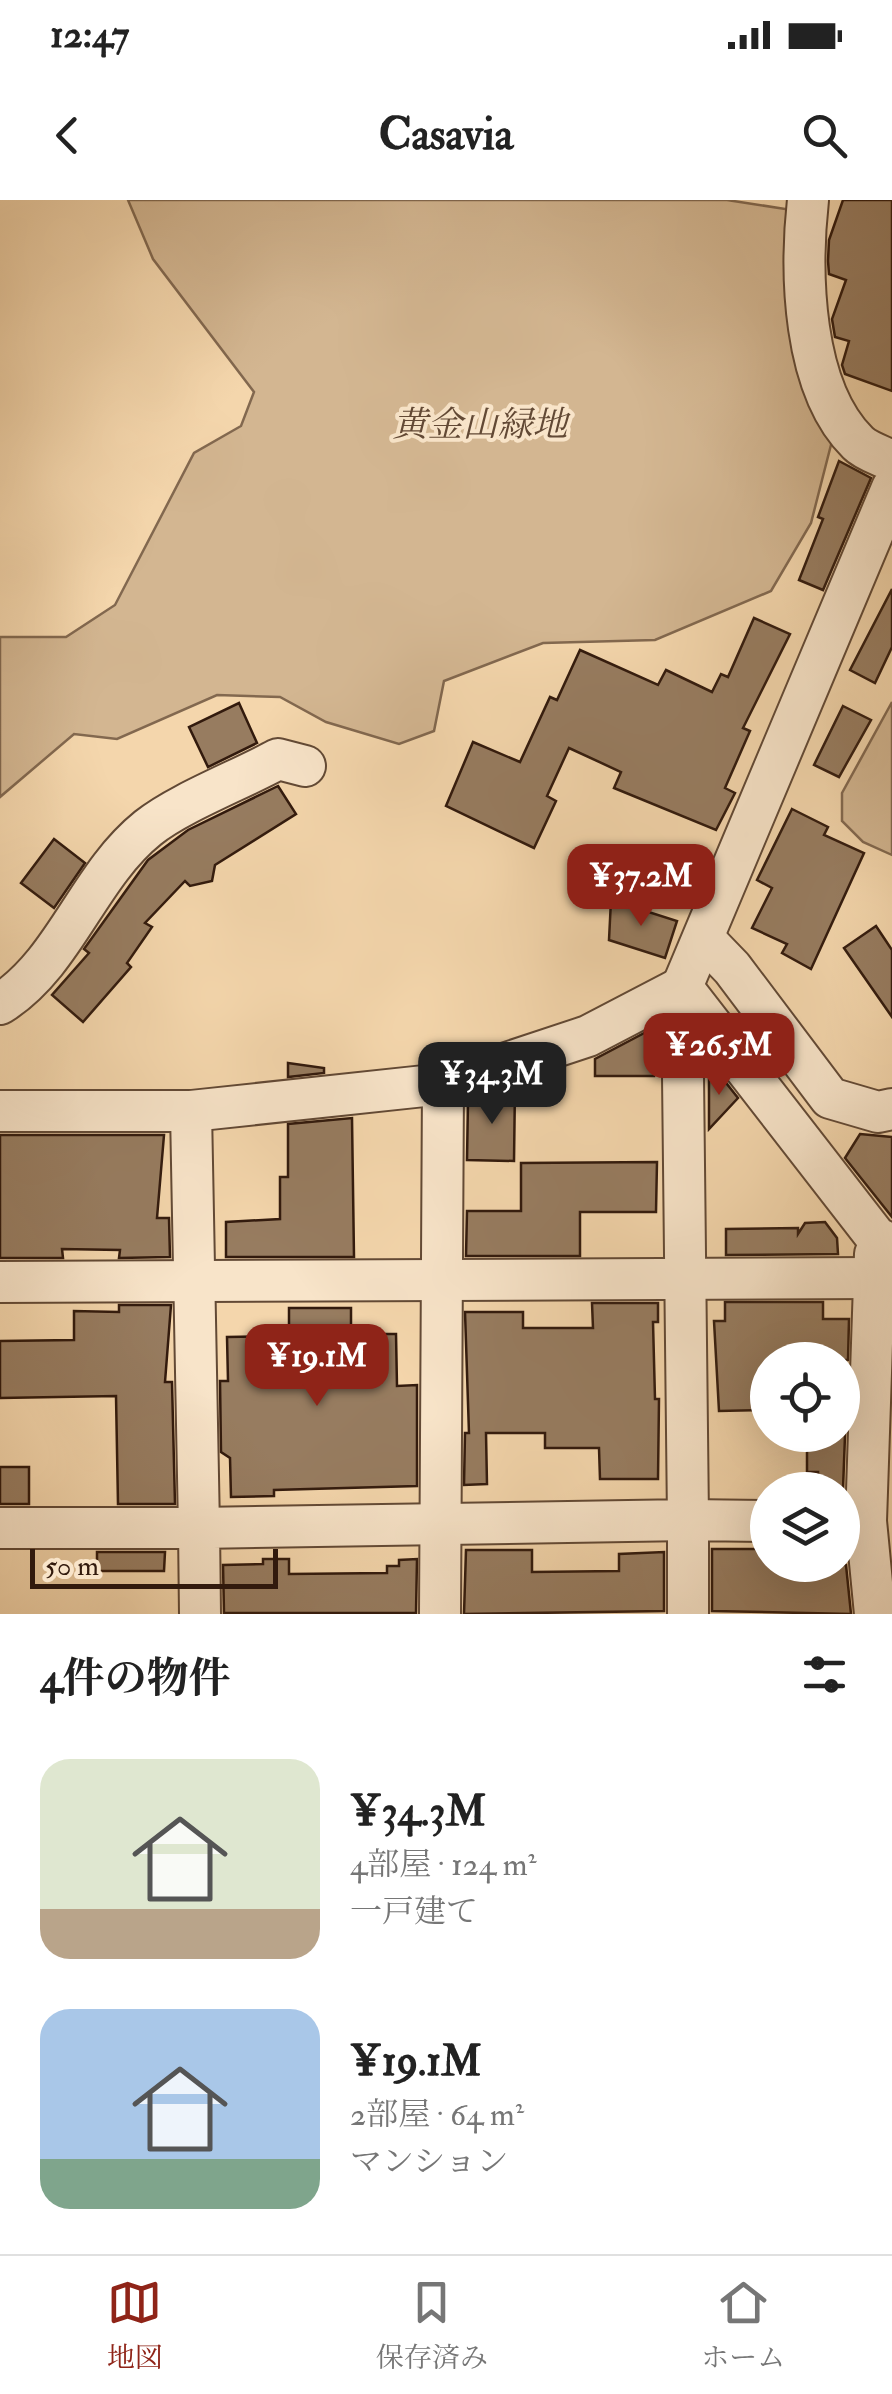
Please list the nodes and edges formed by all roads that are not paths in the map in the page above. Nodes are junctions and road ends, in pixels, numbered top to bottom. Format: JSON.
{"nodes":[{"id":1,"x":808,"y":200,"type":"edge"},
{"id":2,"x":892,"y":462,"type":"edge"},
{"id":3,"x":892,"y":488,"type":"edge"},
{"id":4,"x":306,"y":766,"type":"dead end"},
{"id":5,"x":704,"y":939,"type":"junction"},
{"id":6,"x":682,"y":987,"type":"junction"},
{"id":7,"x":0,"y":1004,"type":"edge"},
{"id":8,"x":443,"y":1084,"type":"junction"},
{"id":9,"x":892,"y":1109,"type":"edge"},
{"id":10,"x":0,"y":1110,"type":"edge"},
{"id":11,"x":192,"y":1111,"type":"junction"},
{"id":12,"x":881,"y":1254,"type":"edge"},
{"id":13,"x":685,"y":1281,"type":"junction"},
{"id":14,"x":0,"y":1282,"type":"edge"},
{"id":15,"x":195,"y":1282,"type":"junction"},
{"id":16,"x":441,"y":1282,"type":"junction"},
{"id":17,"x":859,"y":1472,"type":"edge"},
{"id":18,"x":688,"y":1520,"type":"junction"},
{"id":19,"x":750,"y":1521,"type":"edge"},
{"id":20,"x":438,"y":1524,"type":"junction"},
{"id":21,"x":0,"y":1528,"type":"edge"},
{"id":22,"x":199,"y":1528,"type":"junction"},
{"id":23,"x":860,"y":1546,"type":"edge"},
{"id":24,"x":200,"y":1614,"type":"edge"},
{"id":25,"x":440,"y":1614,"type":"edge"},
{"id":26,"x":688,"y":1614,"type":"edge"},
{"id":27,"x":876,"y":1614,"type":"edge"}],
"edges":[{"from":1,"to":2,"type":"street"},
{"from":3,"to":5,"type":"street"},
{"from":4,"to":7,"type":"street"},
{"from":5,"to":6,"type":"street"},
{"from":5,"to":9,"type":"street"},
{"from":6,"to":8,"type":"street"},
{"from":6,"to":12,"type":"street"},
{"from":6,"to":13,"type":"street"},
{"from":8,"to":11,"type":"street"},
{"from":8,"to":16,"type":"street"},
{"from":10,"to":11,"type":"street"},
{"from":11,"to":15,"type":"street"},
{"from":12,"to":13,"type":"street"},
{"from":12,"to":17,"type":"street"},
{"from":13,"to":16,"type":"street"},
{"from":13,"to":18,"type":"street"},
{"from":14,"to":15,"type":"street"},
{"from":15,"to":16,"type":"street"},
{"from":15,"to":22,"type":"street"},
{"from":16,"to":20,"type":"street"},
{"from":18,"to":19,"type":"street"},
{"from":18,"to":20,"type":"street"},
{"from":18,"to":26,"type":"street"},
{"from":20,"to":22,"type":"street"},
{"from":20,"to":25,"type":"street"},
{"from":21,"to":22,"type":"street"},
{"from":22,"to":24,"type":"street"},
{"from":23,"to":27,"type":"street"}]}
